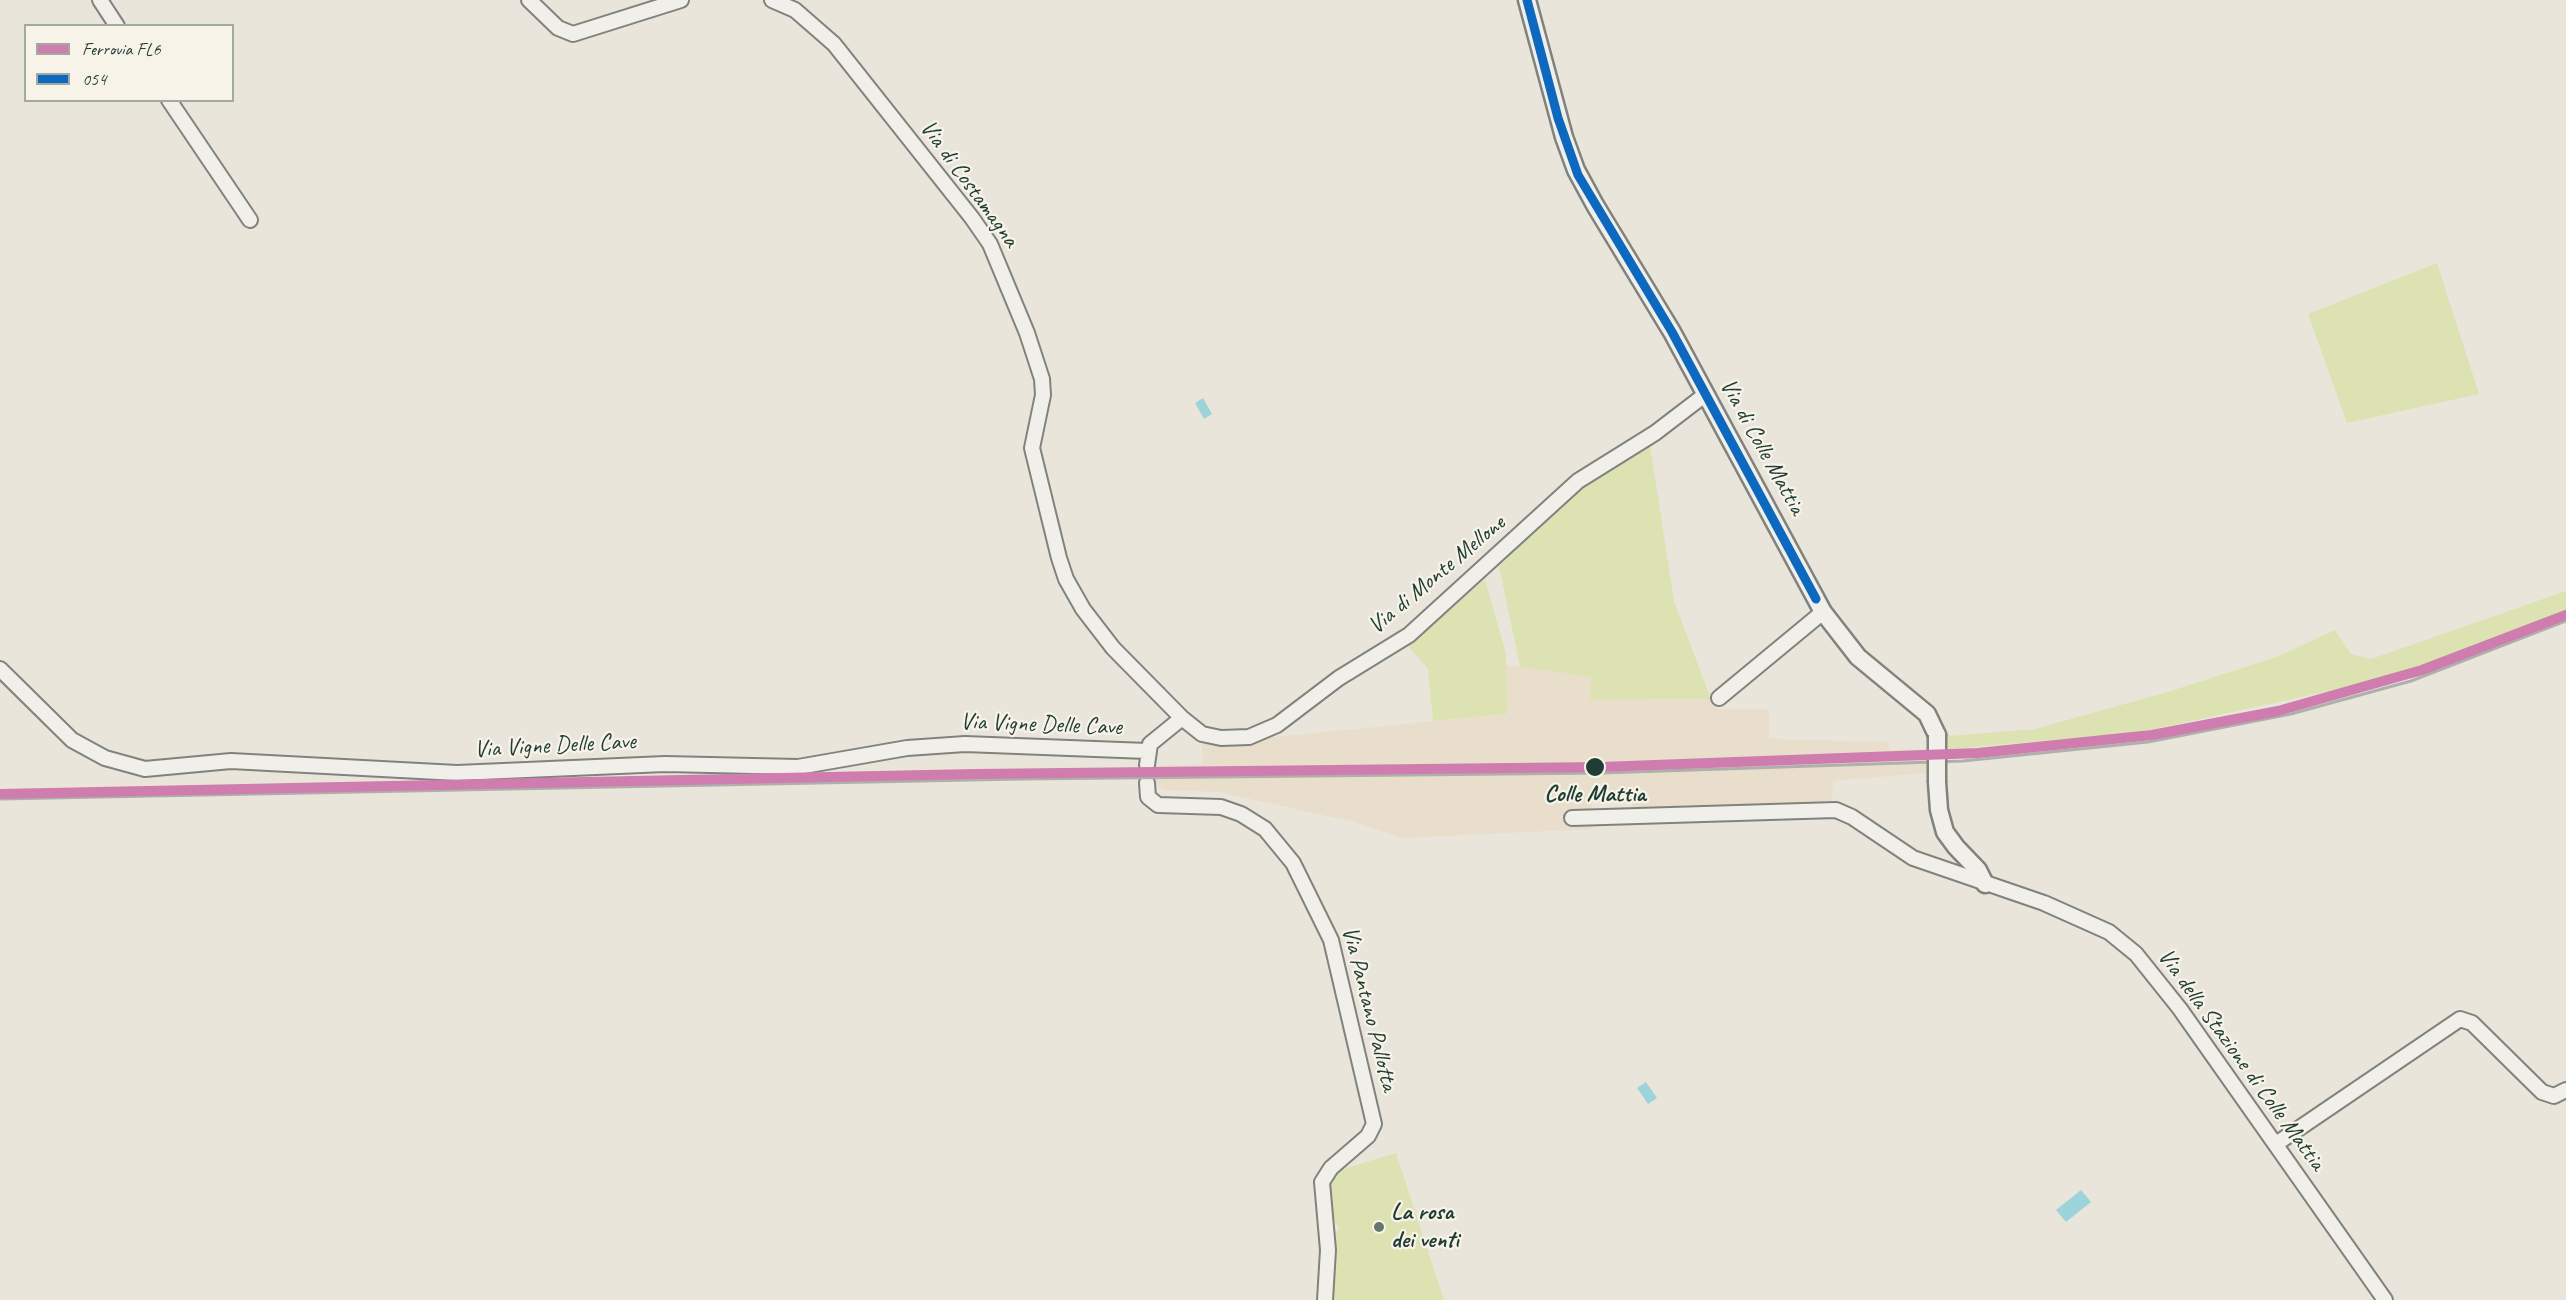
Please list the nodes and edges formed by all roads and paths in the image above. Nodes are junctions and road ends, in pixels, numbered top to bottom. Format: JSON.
{"nodes":[{"id":1,"x":100,"y":0,"type":"edge"},
{"id":2,"x":529,"y":0,"type":"edge"},
{"id":3,"x":681,"y":0,"type":"edge"},
{"id":4,"x":772,"y":0,"type":"edge"},
{"id":5,"x":1527,"y":0,"type":"edge"},
{"id":6,"x":116,"y":24,"type":"edge"},
{"id":7,"x":170,"y":102,"type":"edge"},
{"id":8,"x":250,"y":220,"type":"dead end"},
{"id":9,"x":1706,"y":394,"type":"junction"},
{"id":10,"x":1824,"y":612,"type":"junction"},
{"id":11,"x":0,"y":669,"type":"edge"},
{"id":12,"x":1719,"y":698,"type":"dead end"},
{"id":13,"x":1182,"y":718,"type":"junction"},
{"id":14,"x":1147,"y":751,"type":"junction"},
{"id":15,"x":1147,"y":765,"type":"dead end"},
{"id":16,"x":1147,"y":783,"type":"dead end"},
{"id":17,"x":1572,"y":818,"type":"dead end"},
{"id":18,"x":1985,"y":884,"type":"junction"},
{"id":19,"x":2566,"y":1090,"type":"edge"},
{"id":20,"x":2276,"y":1144,"type":"junction"},
{"id":21,"x":1325,"y":1300,"type":"edge"},
{"id":22,"x":2385,"y":1300,"type":"edge"}],
"edges":[{"from":1,"to":6,"type":"street"},
{"from":2,"to":3,"type":"street"},
{"from":4,"to":13,"type":"street","name":"Via di Costamagna"},
{"from":5,"to":9,"type":"street","name":"Via di Colle Mattia"},
{"from":7,"to":8,"type":"street"},
{"from":9,"to":10,"type":"street","name":"Via di Colle Mattia"},
{"from":9,"to":13,"type":"street","name":"Via di Monte Mellone"},
{"from":10,"to":12,"type":"street"},
{"from":10,"to":18,"type":"street","name":"Via di Colle Mattia","bridge":true},
{"from":11,"to":14,"type":"street","name":"Via Vigne Delle Cave"},
{"from":13,"to":14,"type":"street"},
{"from":14,"to":15,"type":"street"},
{"from":16,"to":21,"type":"street","name":"Via Pantano Pallotta"},
{"from":17,"to":18,"type":"street","name":"Via della Stazione di Colle Mattia"},
{"from":18,"to":20,"type":"street","name":"Via della Stazione di Colle Mattia"},
{"from":19,"to":20,"type":"street"},
{"from":20,"to":22,"type":"street","name":"Via della Stazione di Colle Mattia"}]}
